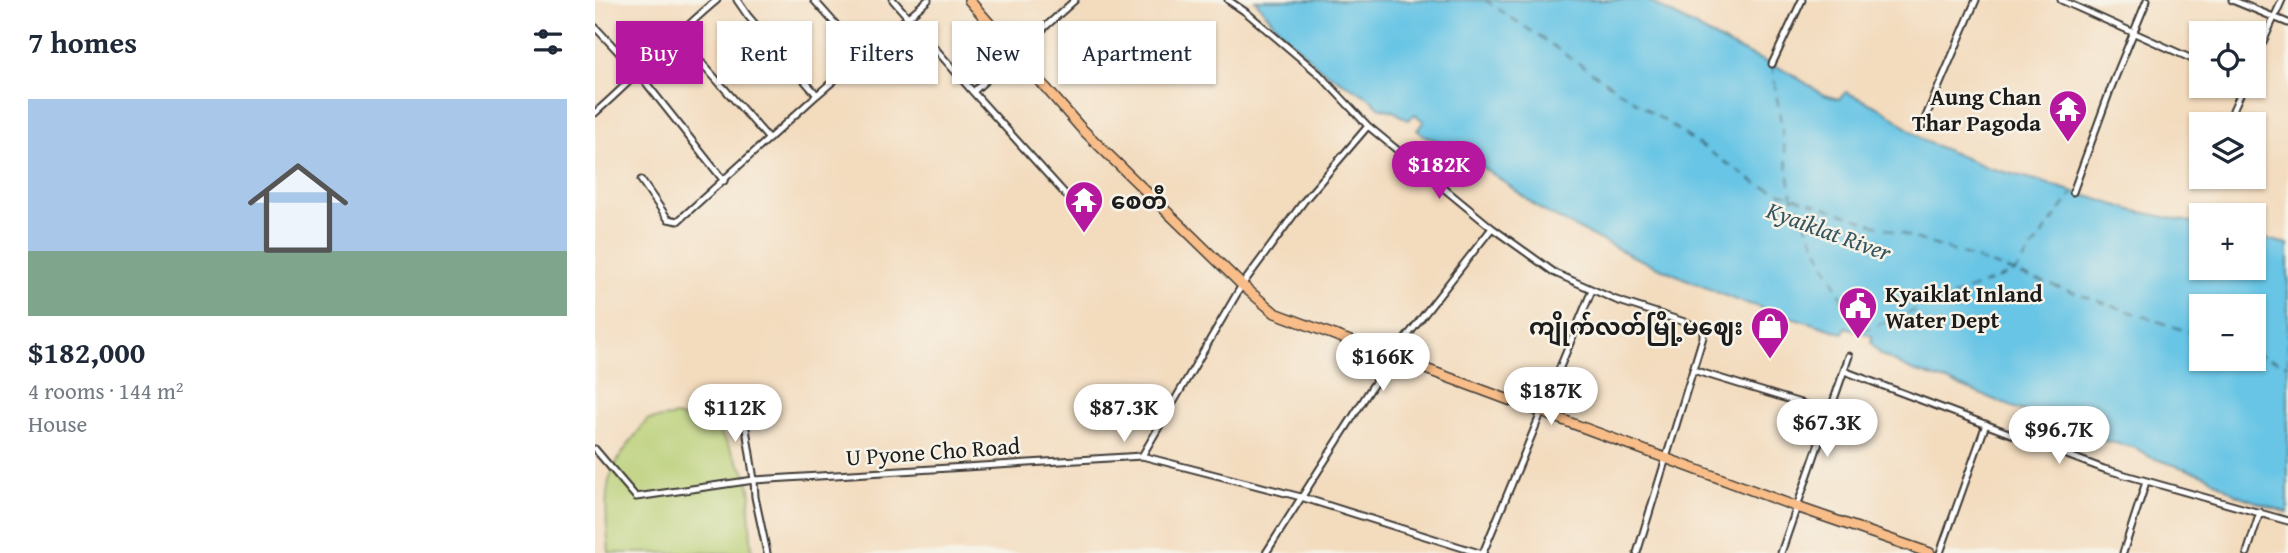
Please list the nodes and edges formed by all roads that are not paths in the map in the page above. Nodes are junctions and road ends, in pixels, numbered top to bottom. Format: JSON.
{"nodes":[{"id":1,"x":717,"y":0,"type":"edge"},
{"id":2,"x":737,"y":0,"type":"edge"},
{"id":3,"x":814,"y":0,"type":"edge"},
{"id":4,"x":893,"y":0,"type":"edge"},
{"id":5,"x":928,"y":0,"type":"edge"},
{"id":6,"x":969,"y":0,"type":"edge"},
{"id":7,"x":1061,"y":0,"type":"edge"},
{"id":8,"x":1075,"y":0,"type":"edge"},
{"id":9,"x":1228,"y":0,"type":"edge"},
{"id":10,"x":1802,"y":0,"type":"edge"},
{"id":11,"x":1976,"y":0,"type":"edge"},
{"id":12,"x":2060,"y":0,"type":"edge"},
{"id":13,"x":2147,"y":0,"type":"edge"},
{"id":14,"x":2232,"y":0,"type":"edge"},
{"id":15,"x":2282,"y":0,"type":"edge"},
{"id":16,"x":1067,"y":7,"type":"junction"},
{"id":17,"x":908,"y":17,"type":"junction"},
{"id":18,"x":2274,"y":18,"type":"junction"},
{"id":19,"x":693,"y":21,"type":"edge"},
{"id":20,"x":833,"y":21,"type":"edge"},
{"id":21,"x":903,"y":21,"type":"edge"},
{"id":22,"x":988,"y":21,"type":"edge"},
{"id":23,"x":2288,"y":23,"type":"edge"},
{"id":24,"x":595,"y":27,"type":"edge"},
{"id":25,"x":1044,"y":29,"type":"edge"},
{"id":26,"x":2134,"y":33,"type":"junction"},
{"id":27,"x":2266,"y":36,"type":"edge"},
{"id":28,"x":616,"y":49,"type":"edge"},
{"id":29,"x":2189,"y":58,"type":"edge"},
{"id":30,"x":703,"y":64,"type":"edge"},
{"id":31,"x":1772,"y":64,"type":"dead end"},
{"id":32,"x":628,"y":84,"type":"edge"},
{"id":33,"x":647,"y":84,"type":"edge"},
{"id":34,"x":832,"y":84,"type":"edge"},
{"id":35,"x":982,"y":84,"type":"edge"},
{"id":36,"x":1043,"y":84,"type":"edge"},
{"id":37,"x":973,"y":92,"type":"junction"},
{"id":38,"x":817,"y":95,"type":"junction"},
{"id":39,"x":2238,"y":98,"type":"edge"},
{"id":40,"x":2233,"y":110,"type":"dead end"},
{"id":41,"x":595,"y":113,"type":"edge"},
{"id":42,"x":1367,"y":126,"type":"junction"},
{"id":43,"x":1921,"y":128,"type":"dead end"},
{"id":44,"x":769,"y":139,"type":"junction"},
{"id":45,"x":641,"y":180,"type":"dead end"},
{"id":46,"x":724,"y":181,"type":"junction"},
{"id":47,"x":2073,"y":192,"type":"dead end"},
{"id":48,"x":1086,"y":217,"type":"dead end"},
{"id":49,"x":1492,"y":228,"type":"junction"},
{"id":50,"x":1241,"y":285,"type":"junction"},
{"id":51,"x":1592,"y":290,"type":"junction"},
{"id":52,"x":1849,"y":356,"type":"dead end"},
{"id":53,"x":1391,"y":357,"type":"junction"},
{"id":54,"x":1693,"y":370,"type":"junction"},
{"id":55,"x":1844,"y":371,"type":"junction"},
{"id":56,"x":743,"y":403,"type":"dead end"},
{"id":57,"x":1830,"y":412,"type":"junction"},
{"id":58,"x":1542,"y":413,"type":"junction"},
{"id":59,"x":1986,"y":424,"type":"junction"},
{"id":60,"x":595,"y":449,"type":"edge"},
{"id":61,"x":1142,"y":456,"type":"junction"},
{"id":62,"x":1666,"y":459,"type":"junction"},
{"id":63,"x":754,"y":480,"type":"junction"},
{"id":64,"x":2146,"y":482,"type":"junction"},
{"id":65,"x":1301,"y":497,"type":"junction"},
{"id":66,"x":1797,"y":508,"type":"junction"},
{"id":67,"x":2260,"y":512,"type":"junction"},
{"id":68,"x":2288,"y":521,"type":"edge"},
{"id":69,"x":767,"y":553,"type":"edge"},
{"id":70,"x":1266,"y":553,"type":"edge"},
{"id":71,"x":1481,"y":553,"type":"edge"},
{"id":72,"x":1637,"y":553,"type":"edge"},
{"id":73,"x":1781,"y":553,"type":"edge"},
{"id":74,"x":1930,"y":553,"type":"edge"},
{"id":75,"x":1940,"y":553,"type":"edge"},
{"id":76,"x":2123,"y":553,"type":"edge"},
{"id":77,"x":2247,"y":553,"type":"edge"}],
"edges":[{"from":1,"to":19,"type":"street"},
{"from":2,"to":38,"type":"street"},
{"from":3,"to":20,"type":"street"},
{"from":4,"to":17,"type":"street"},
{"from":5,"to":17,"type":"street"},
{"from":6,"to":22,"type":"main road"},
{"from":7,"to":16,"type":"street"},
{"from":8,"to":16,"type":"street"},
{"from":9,"to":42,"type":"street"},
{"from":10,"to":31,"type":"street"},
{"from":11,"to":43,"type":"street"},
{"from":12,"to":26,"type":"street"},
{"from":13,"to":26,"type":"street"},
{"from":14,"to":18,"type":"street"},
{"from":15,"to":18,"type":"street"},
{"from":16,"to":25,"type":"street"},
{"from":17,"to":21,"type":"street"},
{"from":17,"to":37,"type":"street"},
{"from":18,"to":23,"type":"street"},
{"from":18,"to":27,"type":"street"},
{"from":24,"to":28,"type":"street"},
{"from":26,"to":29,"type":"street"},
{"from":26,"to":47,"type":"street"},
{"from":30,"to":44,"type":"street"},
{"from":32,"to":41,"type":"street"},
{"from":33,"to":46,"type":"street"},
{"from":34,"to":38,"type":"street"},
{"from":35,"to":37,"type":"street"},
{"from":36,"to":50,"type":"main road"},
{"from":37,"to":48,"type":"street"},
{"from":38,"to":44,"type":"street"},
{"from":39,"to":40,"type":"street"},
{"from":42,"to":49,"type":"street"},
{"from":42,"to":50,"type":"street"},
{"from":44,"to":46,"type":"street"},
{"from":45,"to":46,"type":"street"},
{"from":49,"to":51,"type":"street"},
{"from":49,"to":53,"type":"street"},
{"from":50,"to":53,"type":"main road"},
{"from":50,"to":61,"type":"street"},
{"from":51,"to":54,"type":"street"},
{"from":51,"to":58,"type":"street"},
{"from":52,"to":55,"type":"street"},
{"from":53,"to":58,"type":"main road"},
{"from":53,"to":65,"type":"street"},
{"from":54,"to":57,"type":"street"},
{"from":54,"to":62,"type":"street"},
{"from":55,"to":57,"type":"street"},
{"from":55,"to":59,"type":"street"},
{"from":56,"to":63,"type":"street"},
{"from":57,"to":66,"type":"street"},
{"from":58,"to":62,"type":"main road"},
{"from":58,"to":71,"type":"street"},
{"from":59,"to":64,"type":"street"},
{"from":59,"to":75,"type":"street"},
{"from":60,"to":63,"type":"street","name":"U Pyone Cho Road"},
{"from":61,"to":63,"type":"street","name":"U Pyone Cho Road"},
{"from":61,"to":65,"type":"street","name":"U Pyone Cho Road"},
{"from":62,"to":66,"type":"main road"},
{"from":62,"to":72,"type":"street"},
{"from":63,"to":69,"type":"street"},
{"from":64,"to":67,"type":"street"},
{"from":64,"to":76,"type":"street"},
{"from":65,"to":70,"type":"street"},
{"from":65,"to":71,"type":"street","name":"U Pyone Cho Road"},
{"from":66,"to":73,"type":"street"},
{"from":66,"to":74,"type":"main road"},
{"from":67,"to":68,"type":"street"},
{"from":67,"to":77,"type":"street"}]}
